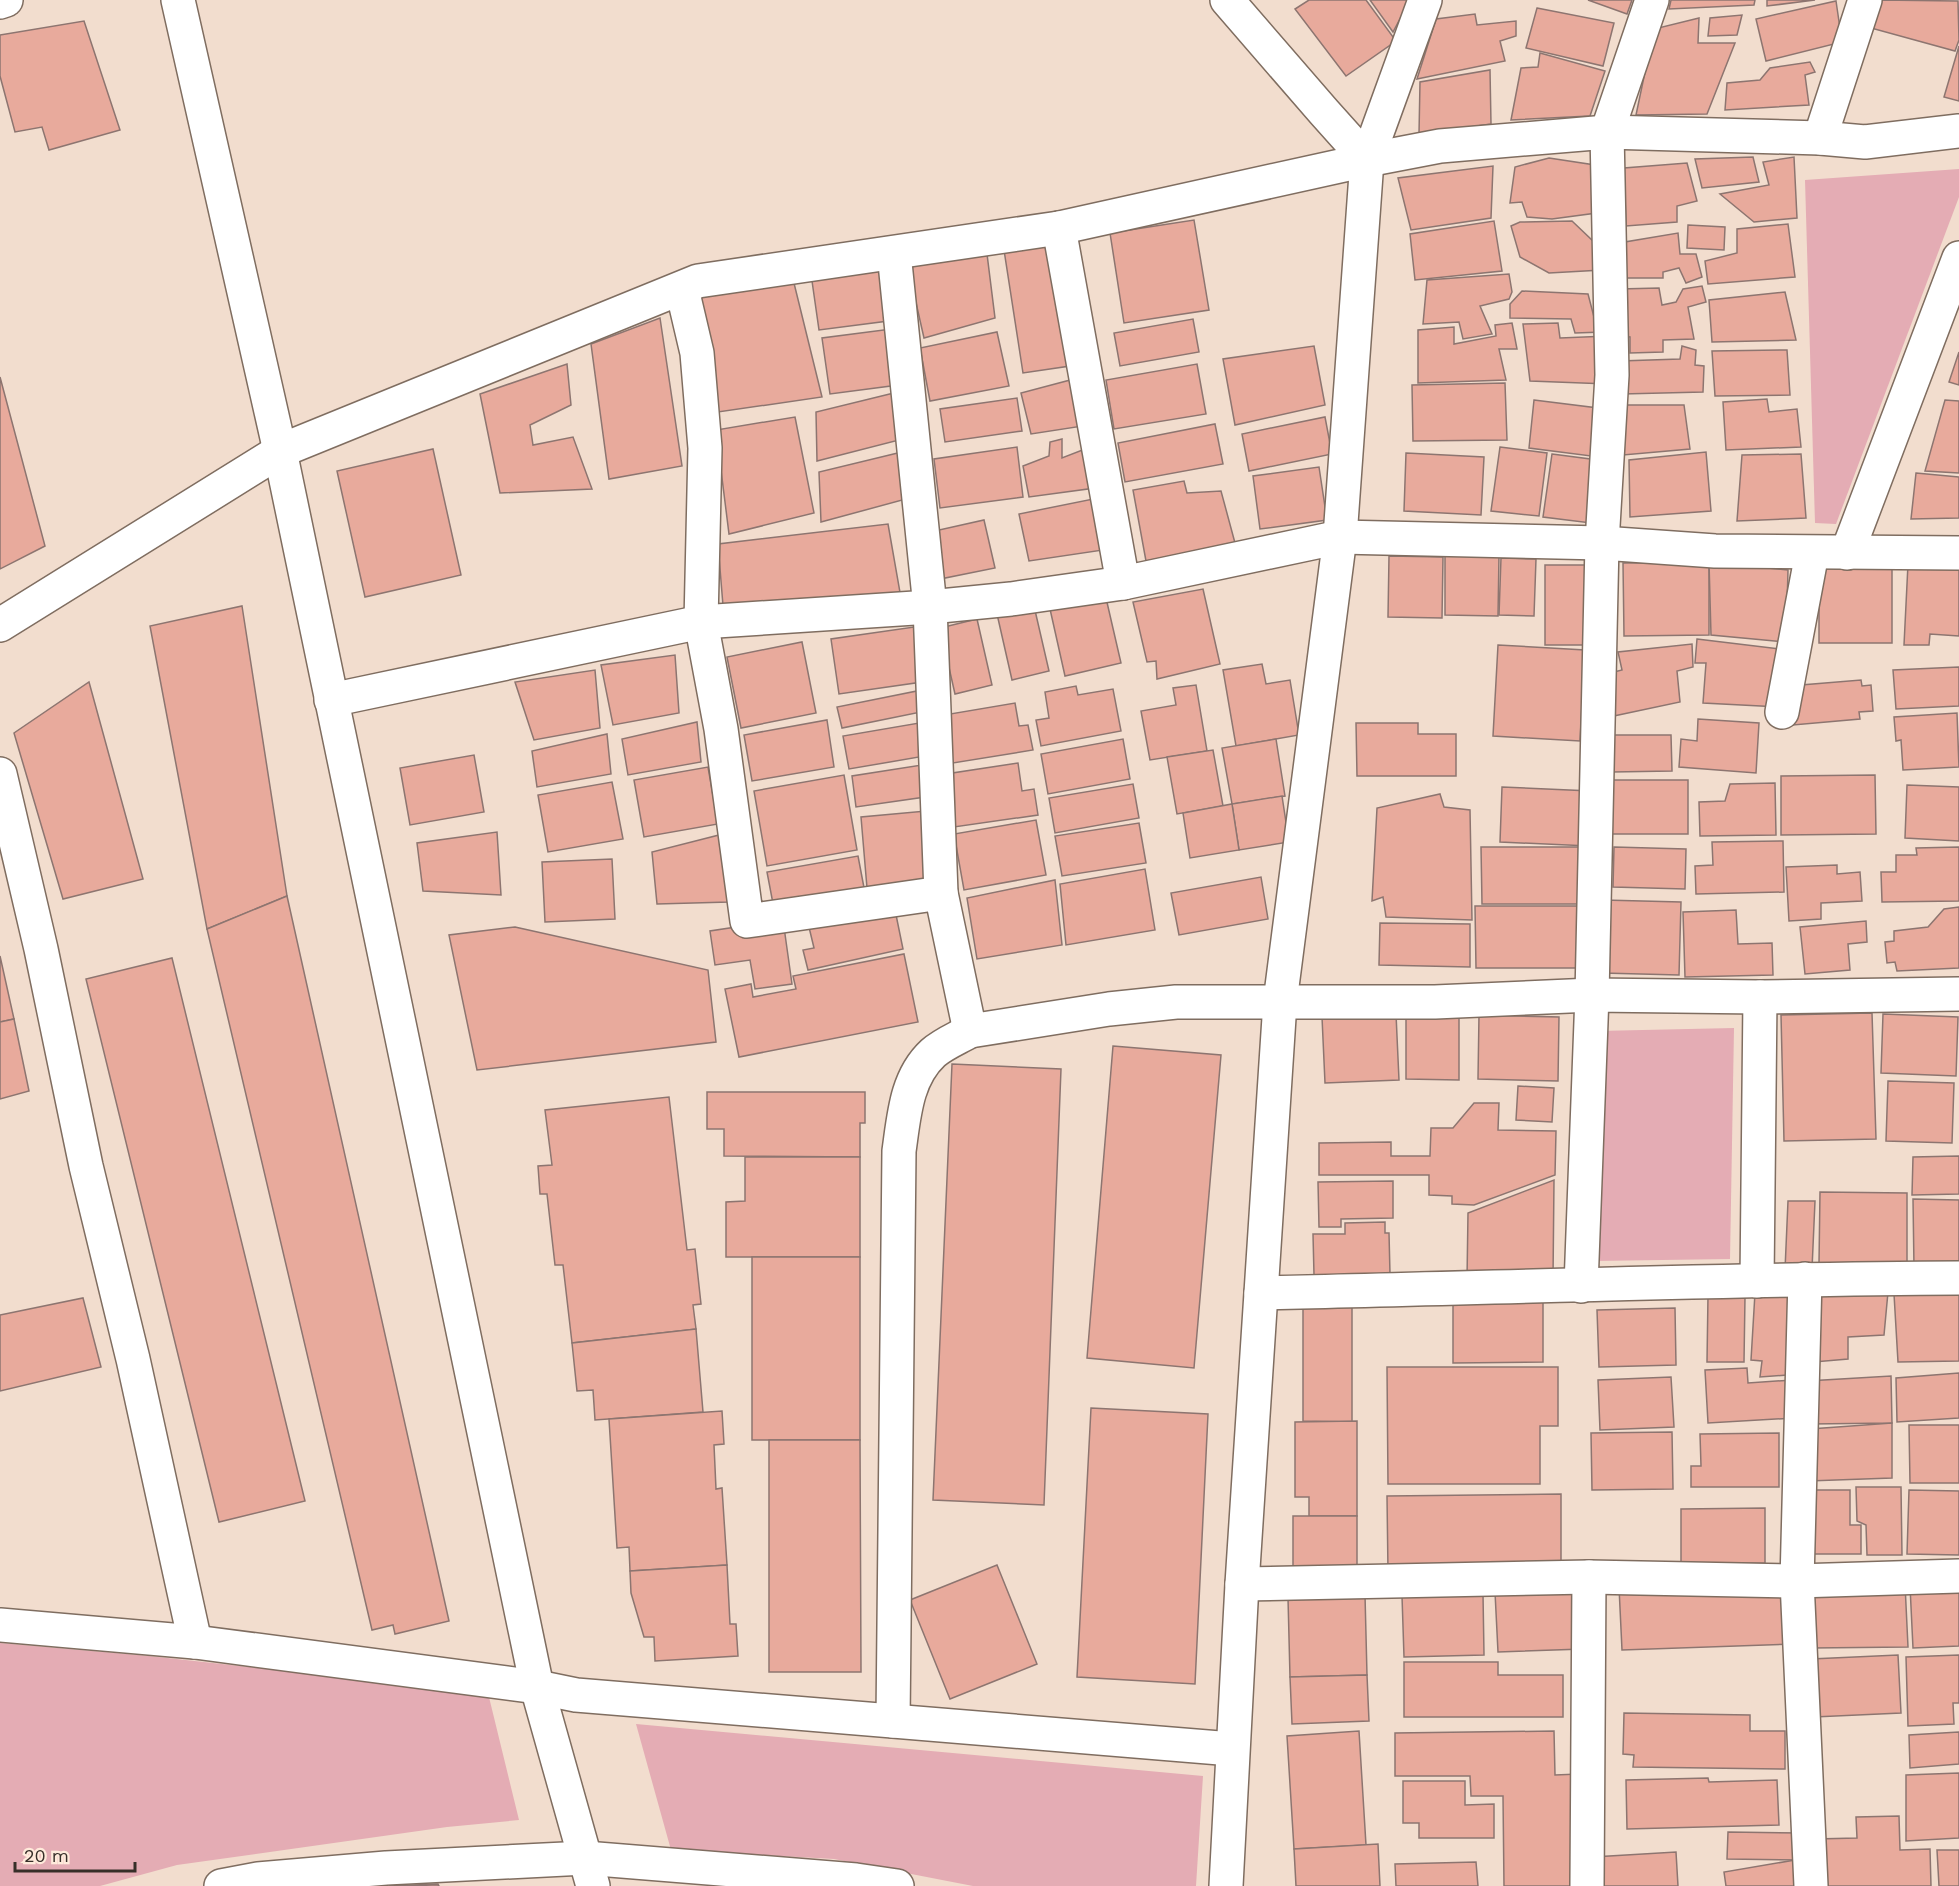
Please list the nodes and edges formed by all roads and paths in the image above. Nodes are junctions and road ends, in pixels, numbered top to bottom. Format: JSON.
{"nodes":[{"id":1,"x":6,"y":0,"type":"edge"},
{"id":2,"x":178,"y":0,"type":"edge"},
{"id":3,"x":1227,"y":0,"type":"edge"},
{"id":4,"x":1425,"y":0,"type":"edge"},
{"id":5,"x":1652,"y":0,"type":"edge"},
{"id":6,"x":1865,"y":0,"type":"edge"},
{"id":7,"x":0,"y":2,"type":"edge"},
{"id":8,"x":1959,"y":131,"type":"edge"},
{"id":9,"x":1607,"y":132,"type":"junction"},
{"id":10,"x":1820,"y":138,"type":"junction"},
{"id":11,"x":1367,"y":160,"type":"junction"},
{"id":12,"x":1059,"y":228,"type":"junction"},
{"id":13,"x":894,"y":253,"type":"junction"},
{"id":14,"x":1959,"y":258,"type":"edge"},
{"id":15,"x":682,"y":289,"type":"junction"},
{"id":16,"x":280,"y":451,"type":"junction"},
{"id":17,"x":1340,"y":537,"type":"junction"},
{"id":18,"x":1602,"y":543,"type":"junction"},
{"id":19,"x":1812,"y":553,"type":"junction"},
{"id":20,"x":1847,"y":553,"type":"junction"},
{"id":21,"x":1959,"y":553,"type":"edge"},
{"id":22,"x":1123,"y":583,"type":"junction"},
{"id":23,"x":930,"y":606,"type":"junction"},
{"id":24,"x":701,"y":622,"type":"junction"},
{"id":25,"x":0,"y":625,"type":"edge"},
{"id":26,"x":331,"y":700,"type":"junction"},
{"id":27,"x":1782,"y":712,"type":"dead end"},
{"id":28,"x":0,"y":774,"type":"edge"},
{"id":29,"x":941,"y":893,"type":"junction"},
{"id":30,"x":1959,"y":994,"type":"edge"},
{"id":31,"x":1592,"y":995,"type":"junction"},
{"id":32,"x":1760,"y":997,"type":"junction"},
{"id":33,"x":1281,"y":1002,"type":"junction"},
{"id":34,"x":970,"y":1032,"type":"junction"},
{"id":35,"x":1959,"y":1278,"type":"edge"},
{"id":36,"x":1805,"y":1279,"type":"junction"},
{"id":37,"x":1757,"y":1281,"type":"junction"},
{"id":38,"x":1581,"y":1286,"type":"junction"},
{"id":39,"x":1261,"y":1293,"type":"junction"},
{"id":40,"x":1959,"y":1576,"type":"edge"},
{"id":41,"x":1589,"y":1577,"type":"junction"},
{"id":42,"x":1797,"y":1581,"type":"junction"},
{"id":43,"x":1242,"y":1584,"type":"junction"},
{"id":44,"x":0,"y":1625,"type":"edge"},
{"id":45,"x":195,"y":1642,"type":"junction"},
{"id":46,"x":537,"y":1687,"type":"junction"},
{"id":47,"x":893,"y":1721,"type":"junction"},
{"id":48,"x":1232,"y":1749,"type":"junction"},
{"id":49,"x":589,"y":1872,"type":"edge"},
{"id":50,"x":259,"y":1882,"type":"edge"},
{"id":51,"x":221,"y":1886,"type":"edge"},
{"id":52,"x":897,"y":1886,"type":"edge"},
{"id":53,"x":1226,"y":1886,"type":"edge"},
{"id":54,"x":1587,"y":1886,"type":"edge"},
{"id":55,"x":1811,"y":1886,"type":"edge"}],
"edges":[{"from":1,"to":7,"type":"street"},
{"from":2,"to":16,"type":"street"},
{"from":3,"to":11,"type":"street"},
{"from":4,"to":11,"type":"street"},
{"from":5,"to":9,"type":"street"},
{"from":6,"to":10,"type":"street"},
{"from":8,"to":10,"type":"street"},
{"from":9,"to":10,"type":"street"},
{"from":9,"to":11,"type":"street"},
{"from":9,"to":18,"type":"street"},
{"from":11,"to":12,"type":"street"},
{"from":11,"to":17,"type":"street"},
{"from":12,"to":13,"type":"street"},
{"from":12,"to":22,"type":"street"},
{"from":13,"to":15,"type":"street"},
{"from":13,"to":23,"type":"street"},
{"from":14,"to":20,"type":"street"},
{"from":15,"to":16,"type":"street"},
{"from":15,"to":24,"type":"street"},
{"from":16,"to":25,"type":"street"},
{"from":16,"to":26,"type":"street"},
{"from":17,"to":18,"type":"street"},
{"from":17,"to":22,"type":"street"},
{"from":17,"to":33,"type":"street"},
{"from":18,"to":19,"type":"street"},
{"from":18,"to":31,"type":"street"},
{"from":19,"to":20,"type":"street"},
{"from":19,"to":27,"type":"street"},
{"from":20,"to":21,"type":"street"},
{"from":22,"to":23,"type":"street"},
{"from":23,"to":24,"type":"street"},
{"from":23,"to":29,"type":"street"},
{"from":24,"to":26,"type":"street"},
{"from":24,"to":29,"type":"street"},
{"from":26,"to":46,"type":"street"},
{"from":28,"to":45,"type":"street"},
{"from":29,"to":34,"type":"street"},
{"from":30,"to":32,"type":"street"},
{"from":31,"to":32,"type":"street"},
{"from":31,"to":33,"type":"street"},
{"from":31,"to":38,"type":"street"},
{"from":32,"to":37,"type":"street"},
{"from":33,"to":34,"type":"street"},
{"from":33,"to":39,"type":"street"},
{"from":34,"to":47,"type":"street"},
{"from":35,"to":36,"type":"street"},
{"from":36,"to":37,"type":"street"},
{"from":36,"to":42,"type":"street"},
{"from":37,"to":38,"type":"street"},
{"from":38,"to":39,"type":"street"},
{"from":39,"to":43,"type":"street"},
{"from":40,"to":42,"type":"street"},
{"from":41,"to":42,"type":"street"},
{"from":41,"to":43,"type":"street"},
{"from":41,"to":54,"type":"street"},
{"from":42,"to":55,"type":"street"},
{"from":43,"to":48,"type":"street"},
{"from":44,"to":45,"type":"street"},
{"from":45,"to":46,"type":"street"},
{"from":46,"to":47,"type":"street"},
{"from":46,"to":49,"type":"street"},
{"from":47,"to":48,"type":"street"},
{"from":48,"to":53,"type":"street"},
{"from":49,"to":50,"type":"street"},
{"from":49,"to":52,"type":"street"},
{"from":50,"to":51,"type":"street"}]}
